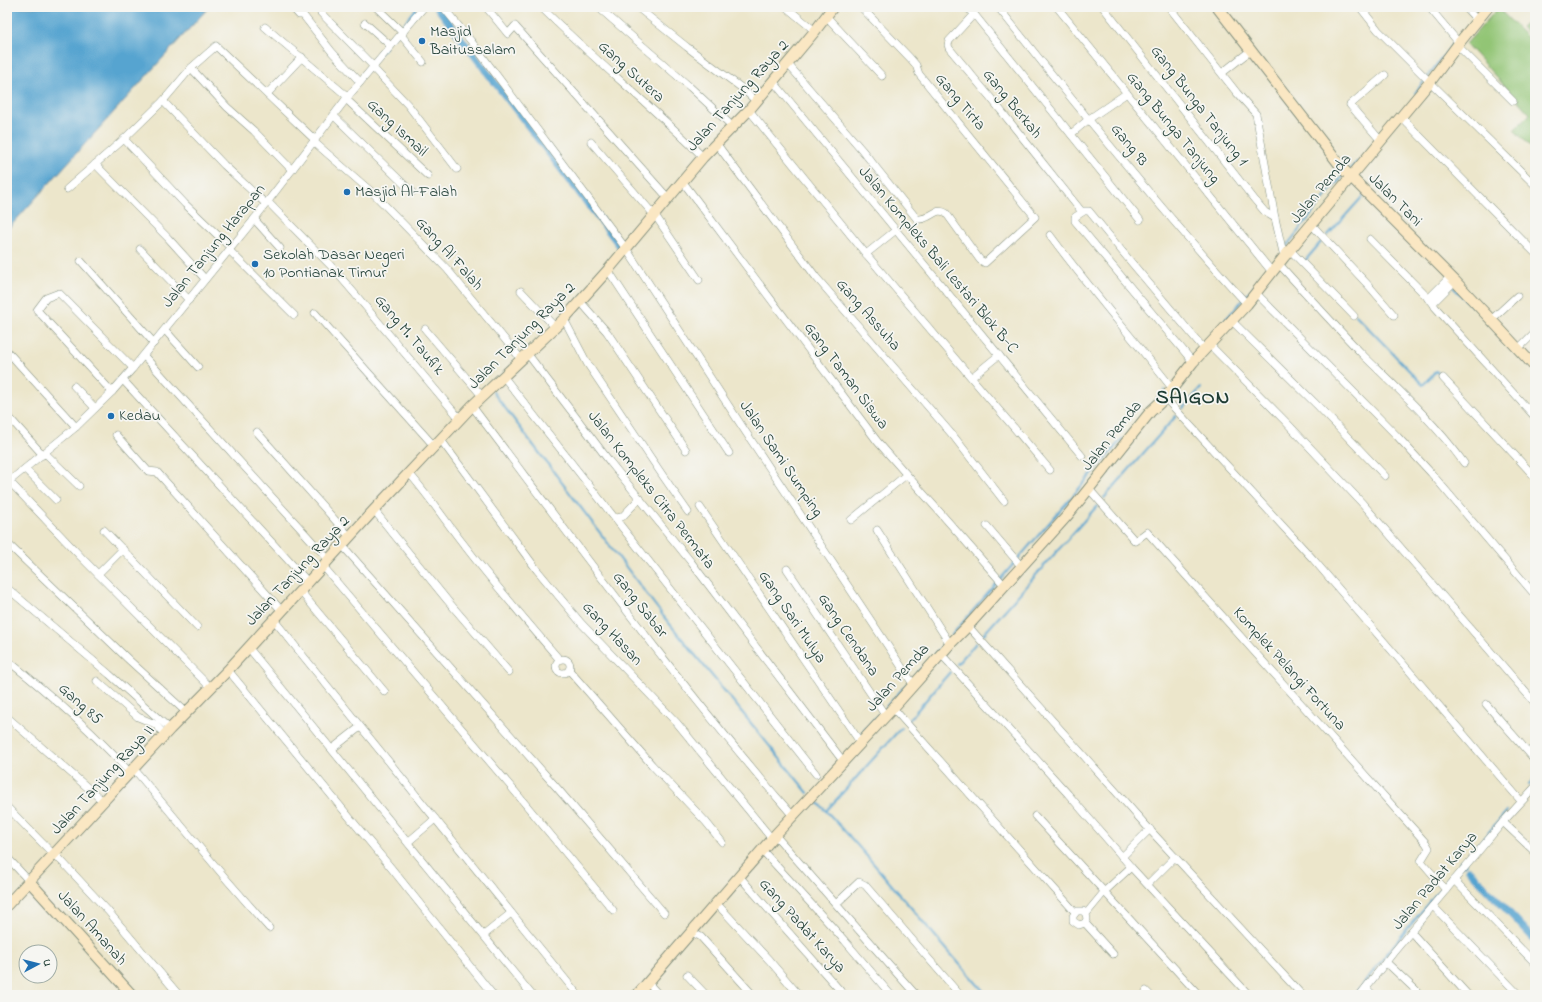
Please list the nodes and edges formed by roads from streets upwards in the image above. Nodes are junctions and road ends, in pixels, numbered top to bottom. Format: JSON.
{"nodes":[{"id":1,"x":292,"y":7,"type":"edge"},
{"id":2,"x":320,"y":7,"type":"edge"},
{"id":3,"x":376,"y":7,"type":"edge"},
{"id":4,"x":443,"y":7,"type":"edge"},
{"id":5,"x":486,"y":7,"type":"edge"},
{"id":6,"x":541,"y":7,"type":"edge"},
{"id":7,"x":598,"y":7,"type":"edge"},
{"id":8,"x":637,"y":7,"type":"edge"},
{"id":9,"x":786,"y":7,"type":"edge"},
{"id":10,"x":833,"y":7,"type":"edge"},
{"id":11,"x":861,"y":7,"type":"edge"},
{"id":12,"x":967,"y":7,"type":"edge"},
{"id":13,"x":998,"y":7,"type":"edge"},
{"id":14,"x":1057,"y":7,"type":"edge"},
{"id":15,"x":1103,"y":7,"type":"edge"},
{"id":16,"x":1169,"y":7,"type":"edge"},
{"id":17,"x":1217,"y":7,"type":"edge"},
{"id":18,"x":1360,"y":7,"type":"edge"},
{"id":19,"x":1429,"y":7,"type":"edge"},
{"id":20,"x":1465,"y":7,"type":"edge"},
{"id":21,"x":1488,"y":7,"type":"edge"},
{"id":22,"x":422,"y":8,"type":"edge"},
{"id":23,"x":974,"y":14,"type":"junction"},
{"id":24,"x":826,"y":16,"type":"junction"},
{"id":25,"x":1474,"y":18,"type":"junction"},
{"id":26,"x":365,"y":23,"type":"dead end"},
{"id":27,"x":265,"y":27,"type":"dead end"},
{"id":28,"x":815,"y":31,"type":"junction"},
{"id":29,"x":402,"y":34,"type":"junction"},
{"id":30,"x":1457,"y":42,"type":"junction"},
{"id":31,"x":392,"y":46,"type":"junction"},
{"id":32,"x":1250,"y":51,"type":"junction"},
{"id":33,"x":302,"y":58,"type":"junction"},
{"id":34,"x":423,"y":62,"type":"dead end"},
{"id":35,"x":788,"y":63,"type":"junction"},
{"id":36,"x":191,"y":68,"type":"junction"},
{"id":37,"x":374,"y":68,"type":"junction"},
{"id":38,"x":1222,"y":73,"type":"junction"},
{"id":39,"x":1385,"y":75,"type":"dead end"},
{"id":40,"x":882,"y":76,"type":"dead end"},
{"id":41,"x":1428,"y":80,"type":"junction"},
{"id":42,"x":773,"y":81,"type":"junction"},
{"id":43,"x":360,"y":82,"type":"junction"},
{"id":44,"x":1127,"y":93,"type":"junction"},
{"id":45,"x":267,"y":94,"type":"junction"},
{"id":46,"x":347,"y":98,"type":"junction"},
{"id":47,"x":163,"y":101,"type":"junction"},
{"id":48,"x":756,"y":101,"type":"junction"},
{"id":49,"x":1513,"y":101,"type":"dead end"},
{"id":50,"x":749,"y":110,"type":"junction"},
{"id":51,"x":334,"y":116,"type":"junction"},
{"id":52,"x":1401,"y":117,"type":"junction"},
{"id":53,"x":1089,"y":119,"type":"junction"},
{"id":54,"x":732,"y":126,"type":"junction"},
{"id":55,"x":1071,"y":134,"type":"junction"},
{"id":56,"x":124,"y":139,"type":"junction"},
{"id":57,"x":314,"y":141,"type":"junction"},
{"id":58,"x":1381,"y":141,"type":"junction"},
{"id":59,"x":591,"y":142,"type":"dead end"},
{"id":60,"x":716,"y":143,"type":"junction"},
{"id":61,"x":703,"y":157,"type":"junction"},
{"id":62,"x":96,"y":164,"type":"junction"},
{"id":63,"x":457,"y":169,"type":"dead end"},
{"id":64,"x":292,"y":170,"type":"junction"},
{"id":65,"x":1347,"y":174,"type":"junction"},
{"id":66,"x":428,"y":176,"type":"dead end"},
{"id":67,"x":683,"y":182,"type":"junction"},
{"id":68,"x":1535,"y":185,"type":"edge"},
{"id":69,"x":67,"y":189,"type":"dead end"},
{"id":70,"x":412,"y":192,"type":"dead end"},
{"id":71,"x":669,"y":199,"type":"junction"},
{"id":72,"x":267,"y":203,"type":"junction"},
{"id":73,"x":1082,"y":212,"type":"junction"},
{"id":74,"x":655,"y":216,"type":"junction"},
{"id":75,"x":1275,"y":218,"type":"junction"},
{"id":76,"x":254,"y":219,"type":"junction"},
{"id":77,"x":1140,"y":220,"type":"dead end"},
{"id":78,"x":1311,"y":224,"type":"junction"},
{"id":79,"x":896,"y":230,"type":"junction"},
{"id":80,"x":1050,"y":235,"type":"dead end"},
{"id":81,"x":1370,"y":239,"type":"dead end"},
{"id":82,"x":230,"y":248,"type":"junction"},
{"id":83,"x":280,"y":248,"type":"dead end"},
{"id":84,"x":140,"y":249,"type":"dead end"},
{"id":85,"x":627,"y":250,"type":"junction"},
{"id":86,"x":1535,"y":252,"type":"edge"},
{"id":87,"x":866,"y":254,"type":"junction"},
{"id":88,"x":1284,"y":255,"type":"junction"},
{"id":89,"x":81,"y":261,"type":"dead end"},
{"id":90,"x":1270,"y":269,"type":"junction"},
{"id":91,"x":608,"y":270,"type":"junction"},
{"id":92,"x":205,"y":278,"type":"junction"},
{"id":93,"x":699,"y":280,"type":"dead end"},
{"id":94,"x":1449,"y":283,"type":"junction"},
{"id":95,"x":521,"y":291,"type":"dead end"},
{"id":96,"x":1256,"y":293,"type":"junction"},
{"id":97,"x":1517,"y":296,"type":"dead end"},
{"id":98,"x":188,"y":300,"type":"junction"},
{"id":99,"x":579,"y":300,"type":"junction"},
{"id":100,"x":1244,"y":301,"type":"junction"},
{"id":101,"x":1431,"y":301,"type":"junction"},
{"id":102,"x":315,"y":313,"type":"dead end"},
{"id":103,"x":294,"y":315,"type":"dead end"},
{"id":104,"x":1394,"y":315,"type":"dead end"},
{"id":105,"x":1354,"y":316,"type":"dead end"},
{"id":106,"x":564,"y":319,"type":"junction"},
{"id":107,"x":1491,"y":320,"type":"junction"},
{"id":108,"x":1232,"y":321,"type":"junction"},
{"id":109,"x":554,"y":327,"type":"junction"},
{"id":110,"x":425,"y":329,"type":"dead end"},
{"id":111,"x":165,"y":330,"type":"junction"},
{"id":112,"x":1535,"y":332,"type":"edge"},
{"id":113,"x":154,"y":344,"type":"junction"},
{"id":114,"x":1205,"y":347,"type":"junction"},
{"id":115,"x":1518,"y":348,"type":"junction"},
{"id":116,"x":7,"y":351,"type":"edge"},
{"id":117,"x":999,"y":355,"type":"junction"},
{"id":118,"x":144,"y":356,"type":"junction"},
{"id":119,"x":524,"y":356,"type":"junction"},
{"id":120,"x":1192,"y":360,"type":"junction"},
{"id":121,"x":198,"y":367,"type":"dead end"},
{"id":122,"x":1535,"y":367,"type":"edge"},
{"id":123,"x":133,"y":368,"type":"junction"},
{"id":124,"x":504,"y":376,"type":"junction"},
{"id":125,"x":972,"y":377,"type":"junction"},
{"id":126,"x":1443,"y":378,"type":"dead end"},
{"id":127,"x":123,"y":380,"type":"junction"},
{"id":128,"x":74,"y":386,"type":"dead end"},
{"id":129,"x":1170,"y":387,"type":"junction"},
{"id":130,"x":112,"y":392,"type":"junction"},
{"id":131,"x":482,"y":396,"type":"junction"},
{"id":132,"x":1165,"y":398,"type":"junction"},
{"id":133,"x":472,"y":406,"type":"junction"},
{"id":134,"x":95,"y":408,"type":"junction"},
{"id":135,"x":7,"y":415,"type":"edge"},
{"id":136,"x":1535,"y":417,"type":"edge"},
{"id":137,"x":460,"y":419,"type":"junction"},
{"id":138,"x":76,"y":427,"type":"junction"},
{"id":139,"x":257,"y":432,"type":"dead end"},
{"id":140,"x":116,"y":435,"type":"dead end"},
{"id":141,"x":438,"y":443,"type":"junction"},
{"id":142,"x":686,"y":450,"type":"dead end"},
{"id":143,"x":729,"y":453,"type":"dead end"},
{"id":144,"x":44,"y":454,"type":"junction"},
{"id":145,"x":1082,"y":456,"type":"dead end"},
{"id":146,"x":1464,"y":463,"type":"dead end"},
{"id":147,"x":25,"y":469,"type":"junction"},
{"id":148,"x":1050,"y":470,"type":"dead end"},
{"id":149,"x":409,"y":473,"type":"junction"},
{"id":150,"x":906,"y":475,"type":"junction"},
{"id":151,"x":1385,"y":476,"type":"dead end"},
{"id":152,"x":1535,"y":477,"type":"edge"},
{"id":153,"x":8,"y":482,"type":"edge"},
{"id":154,"x":79,"y":486,"type":"dead end"},
{"id":155,"x":1089,"y":490,"type":"junction"},
{"id":156,"x":640,"y":498,"type":"junction"},
{"id":157,"x":56,"y":500,"type":"dead end"},
{"id":158,"x":1004,"y":501,"type":"dead end"},
{"id":159,"x":700,"y":507,"type":"dead end"},
{"id":160,"x":374,"y":510,"type":"junction"},
{"id":161,"x":688,"y":512,"type":"dead end"},
{"id":162,"x":616,"y":518,"type":"junction"},
{"id":163,"x":851,"y":520,"type":"dead end"},
{"id":164,"x":987,"y":526,"type":"dead end"},
{"id":165,"x":104,"y":530,"type":"dead end"},
{"id":166,"x":877,"y":530,"type":"dead end"},
{"id":167,"x":350,"y":536,"type":"junction"},
{"id":168,"x":7,"y":543,"type":"edge"},
{"id":169,"x":342,"y":545,"type":"junction"},
{"id":170,"x":123,"y":549,"type":"junction"},
{"id":171,"x":326,"y":563,"type":"junction"},
{"id":172,"x":1020,"y":566,"type":"junction"},
{"id":173,"x":787,"y":570,"type":"dead end"},
{"id":174,"x":98,"y":574,"type":"junction"},
{"id":175,"x":1000,"y":582,"type":"junction"},
{"id":176,"x":308,"y":584,"type":"junction"},
{"id":177,"x":7,"y":588,"type":"edge"},
{"id":178,"x":301,"y":592,"type":"junction"},
{"id":179,"x":1535,"y":595,"type":"edge"},
{"id":180,"x":282,"y":611,"type":"junction"},
{"id":181,"x":274,"y":620,"type":"junction"},
{"id":182,"x":968,"y":626,"type":"junction"},
{"id":183,"x":197,"y":627,"type":"dead end"},
{"id":184,"x":950,"y":644,"type":"junction"},
{"id":185,"x":248,"y":647,"type":"junction"},
{"id":186,"x":941,"y":654,"type":"junction"},
{"id":187,"x":7,"y":660,"type":"edge"},
{"id":188,"x":509,"y":672,"type":"dead end"},
{"id":189,"x":225,"y":674,"type":"junction"},
{"id":190,"x":97,"y":681,"type":"dead end"},
{"id":191,"x":913,"y":684,"type":"junction"},
{"id":192,"x":211,"y":688,"type":"junction"},
{"id":193,"x":385,"y":692,"type":"dead end"},
{"id":194,"x":1535,"y":703,"type":"edge"},
{"id":195,"x":1486,"y":704,"type":"dead end"},
{"id":196,"x":186,"y":712,"type":"junction"},
{"id":197,"x":889,"y":712,"type":"junction"},
{"id":198,"x":7,"y":717,"type":"edge"},
{"id":199,"x":360,"y":727,"type":"junction"},
{"id":200,"x":168,"y":732,"type":"junction"},
{"id":201,"x":860,"y":742,"type":"junction"},
{"id":202,"x":332,"y":749,"type":"junction"},
{"id":203,"x":1535,"y":760,"type":"edge"},
{"id":204,"x":843,"y":761,"type":"junction"},
{"id":205,"x":132,"y":771,"type":"junction"},
{"id":206,"x":816,"y":774,"type":"dead end"},
{"id":207,"x":1534,"y":790,"type":"edge"},
{"id":208,"x":1521,"y":801,"type":"junction"},
{"id":209,"x":104,"y":802,"type":"junction"},
{"id":210,"x":7,"y":807,"type":"edge"},
{"id":211,"x":793,"y":816,"type":"junction"},
{"id":212,"x":1036,"y":816,"type":"dead end"},
{"id":213,"x":435,"y":819,"type":"junction"},
{"id":214,"x":1503,"y":822,"type":"junction"},
{"id":215,"x":1150,"y":829,"type":"junction"},
{"id":216,"x":774,"y":837,"type":"junction"},
{"id":217,"x":408,"y":842,"type":"junction"},
{"id":218,"x":722,"y":842,"type":"dead end"},
{"id":219,"x":762,"y":850,"type":"junction"},
{"id":220,"x":1535,"y":852,"type":"edge"},
{"id":221,"x":54,"y":854,"type":"junction"},
{"id":222,"x":7,"y":857,"type":"edge"},
{"id":223,"x":1122,"y":857,"type":"junction"},
{"id":224,"x":1175,"y":857,"type":"junction"},
{"id":225,"x":1131,"y":867,"type":"junction"},
{"id":226,"x":739,"y":876,"type":"junction"},
{"id":227,"x":1454,"y":880,"type":"junction"},
{"id":228,"x":29,"y":881,"type":"junction"},
{"id":229,"x":1148,"y":884,"type":"junction"},
{"id":230,"x":1446,"y":890,"type":"junction"},
{"id":231,"x":1105,"y":891,"type":"junction"},
{"id":232,"x":836,"y":903,"type":"junction"},
{"id":233,"x":717,"y":904,"type":"junction"},
{"id":234,"x":7,"y":905,"type":"edge"},
{"id":235,"x":1433,"y":906,"type":"junction"},
{"id":236,"x":613,"y":910,"type":"dead end"},
{"id":237,"x":1075,"y":912,"type":"junction"},
{"id":238,"x":511,"y":913,"type":"junction"},
{"id":239,"x":664,"y":913,"type":"dead end"},
{"id":240,"x":1086,"y":914,"type":"junction"},
{"id":241,"x":1085,"y":923,"type":"junction"},
{"id":242,"x":269,"y":928,"type":"dead end"},
{"id":243,"x":692,"y":932,"type":"junction"},
{"id":244,"x":1411,"y":932,"type":"junction"},
{"id":245,"x":484,"y":935,"type":"junction"},
{"id":246,"x":1113,"y":954,"type":"dead end"},
{"id":247,"x":1386,"y":962,"type":"junction"},
{"id":248,"x":1535,"y":963,"type":"edge"},
{"id":249,"x":687,"y":975,"type":"dead end"},
{"id":250,"x":648,"y":983,"type":"junction"},
{"id":251,"x":1366,"y":988,"type":"junction"},
{"id":252,"x":132,"y":995,"type":"edge"},
{"id":253,"x":180,"y":995,"type":"edge"},
{"id":254,"x":493,"y":995,"type":"edge"},
{"id":255,"x":532,"y":995,"type":"edge"},
{"id":256,"x":578,"y":995,"type":"edge"},
{"id":257,"x":638,"y":995,"type":"edge"},
{"id":258,"x":659,"y":995,"type":"edge"},
{"id":259,"x":706,"y":995,"type":"edge"},
{"id":260,"x":753,"y":995,"type":"edge"},
{"id":261,"x":798,"y":995,"type":"edge"},
{"id":262,"x":844,"y":995,"type":"edge"},
{"id":263,"x":891,"y":995,"type":"edge"},
{"id":264,"x":916,"y":995,"type":"edge"},
{"id":265,"x":960,"y":995,"type":"edge"},
{"id":266,"x":1199,"y":995,"type":"edge"},
{"id":267,"x":1250,"y":995,"type":"edge"},
{"id":268,"x":1302,"y":995,"type":"edge"},
{"id":269,"x":1360,"y":995,"type":"edge"},
{"id":270,"x":1373,"y":995,"type":"edge"},
{"id":271,"x":1421,"y":995,"type":"edge"},
{"id":272,"x":1468,"y":995,"type":"edge"},
{"id":273,"x":1519,"y":995,"type":"edge"}],
"edges":[{"from":1,"to":43,"type":"street"},
{"from":2,"to":37,"type":"street"},
{"from":3,"to":29,"type":"street"},
{"from":4,"to":85,"type":"street","name":"Jalan Sami Sumping"},
{"from":5,"to":71,"type":"street"},
{"from":6,"to":61,"type":"street","name":"Gang Sutera"},
{"from":7,"to":54,"type":"street"},
{"from":8,"to":48,"type":"street"},
{"from":9,"to":28,"type":"street"},
{"from":10,"to":24,"type":"street","name":"Jalan Tanjung Raya 2"},
{"from":11,"to":35,"type":"street","name":"Gang Tirta"},
{"from":12,"to":23,"type":"street"},
{"from":13,"to":53,"type":"street","name":"Gang 93"},
{"from":14,"to":44,"type":"street","name":"Gang Bunga Tanjung"},
{"from":15,"to":75,"type":"street","name":"Gang Bunga Tanjung 1"},
{"from":16,"to":38,"type":"street"},
{"from":17,"to":32,"type":"street","name":"Jalan Tani"},
{"from":18,"to":41,"type":"street"},
{"from":19,"to":30,"type":"street"},
{"from":20,"to":25,"type":"street"},
{"from":21,"to":25,"type":"street","name":"Jalan Pemda"},
{"from":22,"to":29,"type":"street","name":"Jalan Tanjung Harapan"},
{"from":23,"to":55,"type":"street"},
{"from":23,"to":73,"type":"street","name":"Gang Berkah"},
{"from":24,"to":28,"type":"street","name":"Jalan Tanjung Raya 2"},
{"from":24,"to":40,"type":"street"},
{"from":25,"to":30,"type":"street","name":"Jalan Pemda"},
{"from":26,"to":31,"type":"street"},
{"from":27,"to":33,"type":"street","name":"Gang Ismail"},
{"from":28,"to":35,"type":"street","name":"Jalan Tanjung Raya 2"},
{"from":29,"to":31,"type":"street","name":"Jalan Tanjung Harapan"},
{"from":29,"to":34,"type":"street"},
{"from":30,"to":41,"type":"street","name":"Jalan Pemda"},
{"from":30,"to":49,"type":"street"},
{"from":31,"to":37,"type":"street","name":"Jalan Tanjung Harapan"},
{"from":32,"to":38,"type":"street"},
{"from":32,"to":65,"type":"street","name":"Jalan Tani"},
{"from":33,"to":45,"type":"street"},
{"from":33,"to":46,"type":"street","name":"Gang Ismail"},
{"from":35,"to":42,"type":"street","name":"Jalan Tanjung Raya 2"},
{"from":36,"to":45,"type":"street","name":"Gang Al Falah"},
{"from":36,"to":47,"type":"street"},
{"from":36,"to":64,"type":"street"},
{"from":37,"to":43,"type":"street","name":"Jalan Tanjung Harapan"},
{"from":37,"to":63,"type":"street"},
{"from":38,"to":75,"type":"street"},
{"from":39,"to":58,"type":"street"},
{"from":41,"to":52,"type":"street","name":"Jalan Pemda"},
{"from":41,"to":68,"type":"street"},
{"from":42,"to":48,"type":"street","name":"Jalan Tanjung Raya 2"},
{"from":42,"to":79,"type":"street","name":"Jalan Kompleks Bali Lestari Blok B-C"},
{"from":43,"to":46,"type":"street","name":"Jalan Tanjung Harapan"},
{"from":44,"to":53,"type":"street"},
{"from":44,"to":90,"type":"street","name":"Gang Bunga Tanjung"},
{"from":45,"to":57,"type":"street","name":"Gang Al Falah"},
{"from":46,"to":51,"type":"street","name":"Jalan Tanjung Harapan"},
{"from":46,"to":66,"type":"street","name":"Gang Ismail"},
{"from":47,"to":56,"type":"street"},
{"from":47,"to":72,"type":"street","name":"Gang M. Taufik"},
{"from":48,"to":50,"type":"street","name":"Jalan Tanjung Raya 2"},
{"from":50,"to":54,"type":"street","name":"Jalan Tanjung Raya 2"},
{"from":50,"to":87,"type":"street"},
{"from":51,"to":57,"type":"street","name":"Jalan Tanjung Harapan"},
{"from":51,"to":70,"type":"street"},
{"from":52,"to":58,"type":"street","name":"Jalan Pemda"},
{"from":52,"to":86,"type":"street"},
{"from":53,"to":55,"type":"street"},
{"from":53,"to":100,"type":"street","name":"Gang 93"},
{"from":54,"to":60,"type":"street","name":"Jalan Tanjung Raya 2"},
{"from":55,"to":77,"type":"street"},
{"from":56,"to":62,"type":"street"},
{"from":56,"to":82,"type":"street"},
{"from":57,"to":64,"type":"street","name":"Jalan Tanjung Harapan"},
{"from":57,"to":119,"type":"street","name":"Gang Al Falah"},
{"from":58,"to":65,"type":"street","name":"Jalan Pemda"},
{"from":59,"to":74,"type":"street"},
{"from":60,"to":61,"type":"street","name":"Jalan Tanjung Raya 2"},
{"from":60,"to":158,"type":"street","name":"Gang Assuha"},
{"from":61,"to":67,"type":"street","name":"Jalan Tanjung Raya 2"},
{"from":62,"to":69,"type":"street"},
{"from":62,"to":92,"type":"street"},
{"from":64,"to":72,"type":"street","name":"Jalan Tanjung Harapan"},
{"from":65,"to":78,"type":"street","name":"Jalan Pemda"},
{"from":65,"to":94,"type":"street","name":"Jalan Tani"},
{"from":67,"to":71,"type":"street","name":"Jalan Tanjung Raya 2"},
{"from":67,"to":150,"type":"street","name":"Gang Taman Siswa"},
{"from":71,"to":74,"type":"street","name":"Jalan Tanjung Raya 2"},
{"from":72,"to":76,"type":"street","name":"Jalan Tanjung Harapan"},
{"from":72,"to":137,"type":"street","name":"Gang M. Taufik"},
{"from":73,"to":114,"type":"street","name":"Gang Berkah"},
{"from":73,"to":120,"type":"street"},
{"from":74,"to":85,"type":"street","name":"Jalan Tanjung Raya 2"},
{"from":74,"to":93,"type":"street"},
{"from":75,"to":88,"type":"street"},
{"from":76,"to":82,"type":"street","name":"Jalan Tanjung Harapan"},
{"from":76,"to":83,"type":"street"},
{"from":78,"to":88,"type":"street","name":"Jalan Pemda"},
{"from":78,"to":104,"type":"street"},
{"from":79,"to":87,"type":"street"},
{"from":79,"to":117,"type":"street","name":"Jalan Kompleks Bali Lestari Blok B-C"},
{"from":80,"to":129,"type":"street"},
{"from":81,"to":101,"type":"street"},
{"from":82,"to":92,"type":"street","name":"Jalan Tanjung Harapan"},
{"from":82,"to":103,"type":"street"},
{"from":84,"to":98,"type":"street"},
{"from":85,"to":91,"type":"street","name":"Jalan Tanjung Raya 2"},
{"from":85,"to":191,"type":"street","name":"Jalan Sami Sumping"},
{"from":87,"to":125,"type":"street"},
{"from":88,"to":90,"type":"street","name":"Jalan Pemda"},
{"from":88,"to":105,"type":"street"},
{"from":88,"to":146,"type":"street"},
{"from":89,"to":113,"type":"street"},
{"from":90,"to":96,"type":"street","name":"Jalan Pemda"},
{"from":91,"to":99,"type":"street","name":"Jalan Tanjung Raya 2"},
{"from":91,"to":143,"type":"street"},
{"from":92,"to":98,"type":"street","name":"Jalan Tanjung Harapan"},
{"from":94,"to":101,"type":"street"},
{"from":94,"to":107,"type":"street","name":"Jalan Tani"},
{"from":95,"to":109,"type":"street"},
{"from":96,"to":100,"type":"street","name":"Jalan Pemda"},
{"from":96,"to":179,"type":"street"},
{"from":97,"to":107,"type":"street"},
{"from":98,"to":111,"type":"street","name":"Jalan Tanjung Harapan"},
{"from":99,"to":106,"type":"street","name":"Jalan Tanjung Raya 2"},
{"from":99,"to":142,"type":"street"},
{"from":100,"to":108,"type":"street","name":"Jalan Pemda"},
{"from":101,"to":136,"type":"street"},
{"from":102,"to":141,"type":"street","name":"Gang Hasan"},
{"from":106,"to":109,"type":"street","name":"Jalan Tanjung Raya 2"},
{"from":106,"to":161,"type":"street"},
{"from":107,"to":115,"type":"street","name":"Jalan Tani"},
{"from":108,"to":114,"type":"street","name":"Jalan Pemda"},
{"from":108,"to":151,"type":"street"},
{"from":109,"to":119,"type":"street","name":"Jalan Tanjung Raya 2"},
{"from":110,"to":131,"type":"street"},
{"from":111,"to":113,"type":"street","name":"Jalan Tanjung Harapan"},
{"from":111,"to":121,"type":"street"},
{"from":112,"to":115,"type":"street"},
{"from":113,"to":118,"type":"street","name":"Jalan Tanjung Harapan"},
{"from":114,"to":120,"type":"street","name":"Jalan Pemda"},
{"from":114,"to":194,"type":"street"},
{"from":115,"to":122,"type":"street","name":"Jalan Tani"},
{"from":116,"to":138,"type":"street"},
{"from":117,"to":125,"type":"street"},
{"from":117,"to":145,"type":"street","name":"Jalan Kompleks Bali Lestari Blok B-C"},
{"from":118,"to":123,"type":"street","name":"Jalan Tanjung Harapan"},
{"from":118,"to":171,"type":"street"},
{"from":119,"to":124,"type":"street","name":"Jalan Tanjung Raya 2"},
{"from":119,"to":156,"type":"street","name":"Jalan Kompleks Citra Permata"},
{"from":120,"to":129,"type":"street","name":"Jalan Pemda"},
{"from":123,"to":127,"type":"street","name":"Jalan Tanjung Harapan"},
{"from":123,"to":130,"type":"street"},
{"from":124,"to":131,"type":"street","name":"Jalan Tanjung Raya 2"},
{"from":124,"to":162,"type":"street"},
{"from":125,"to":148,"type":"street"},
{"from":126,"to":152,"type":"street"},
{"from":127,"to":130,"type":"street","name":"Jalan Tanjung Harapan"},
{"from":127,"to":176,"type":"street"},
{"from":128,"to":134,"type":"street"},
{"from":129,"to":132,"type":"street","name":"Jalan Pemda"},
{"from":130,"to":134,"type":"street","name":"Jalan Tanjung Harapan"},
{"from":131,"to":133,"type":"street","name":"Jalan Tanjung Raya 2"},
{"from":132,"to":155,"type":"street","name":"Jalan Pemda"},
{"from":132,"to":208,"type":"street"},
{"from":133,"to":137,"type":"street","name":"Jalan Tanjung Raya 2"},
{"from":133,"to":211,"type":"street","name":"Gang Sabar"},
{"from":134,"to":138,"type":"street","name":"Jalan Tanjung Harapan"},
{"from":135,"to":144,"type":"street"},
{"from":137,"to":141,"type":"street","name":"Jalan Tanjung Raya 2"},
{"from":138,"to":144,"type":"street","name":"Jalan Tanjung Harapan"},
{"from":139,"to":167,"type":"street"},
{"from":140,"to":180,"type":"street"},
{"from":141,"to":149,"type":"street","name":"Jalan Tanjung Raya 2"},
{"from":141,"to":216,"type":"street","name":"Gang Hasan"},
{"from":144,"to":147,"type":"street","name":"Jalan Tanjung Harapan"},
{"from":144,"to":154,"type":"street"},
{"from":147,"to":153,"type":"street","name":"Jalan Tanjung Harapan"},
{"from":147,"to":157,"type":"street"},
{"from":149,"to":160,"type":"street","name":"Jalan Tanjung Raya 2"},
{"from":149,"to":218,"type":"street"},
{"from":150,"to":163,"type":"street"},
{"from":150,"to":175,"type":"street","name":"Gang Taman Siswa"},
{"from":153,"to":174,"type":"street"},
{"from":155,"to":172,"type":"street","name":"Jalan Pemda"},
{"from":155,"to":230,"type":"street","name":"Komplek Pelangi Fortuna"},
{"from":156,"to":162,"type":"street"},
{"from":156,"to":204,"type":"street","name":"Jalan Kompleks Citra Permata"},
{"from":159,"to":201,"type":"street","name":"Gang Sari Mulya"},
{"from":160,"to":167,"type":"street","name":"Jalan Tanjung Raya 2"},
{"from":160,"to":188,"type":"street"},
{"from":162,"to":206,"type":"street"},
{"from":164,"to":172,"type":"street"},
{"from":165,"to":170,"type":"street"},
{"from":166,"to":184,"type":"street"},
{"from":167,"to":169,"type":"street","name":"Jalan Tanjung Raya 2"},
{"from":168,"to":196,"type":"street"},
{"from":169,"to":171,"type":"street","name":"Jalan Tanjung Raya 2"},
{"from":169,"to":239,"type":"street"},
{"from":170,"to":174,"type":"street"},
{"from":170,"to":183,"type":"street"},
{"from":171,"to":176,"type":"street","name":"Jalan Tanjung Raya 2"},
{"from":171,"to":236,"type":"street"},
{"from":172,"to":175,"type":"street","name":"Jalan Pemda"},
{"from":173,"to":197,"type":"street","name":"Gang Cendana"},
{"from":174,"to":192,"type":"street"},
{"from":175,"to":182,"type":"street","name":"Jalan Pemda"},
{"from":176,"to":178,"type":"street","name":"Jalan Tanjung Raya 2"},
{"from":177,"to":200,"type":"street"},
{"from":178,"to":180,"type":"street","name":"Jalan Tanjung Raya 2"},
{"from":178,"to":193,"type":"street"},
{"from":180,"to":181,"type":"street","name":"Jalan Tanjung Raya 2"},
{"from":181,"to":185,"type":"street","name":"Jalan Tanjung Raya 2"},
{"from":181,"to":199,"type":"street"},
{"from":182,"to":184,"type":"street","name":"Jalan Pemda"},
{"from":182,"to":215,"type":"street"},
{"from":184,"to":186,"type":"street","name":"Jalan Pemda"},
{"from":185,"to":189,"type":"street","name":"Jalan Tanjung Raya 2"},
{"from":185,"to":202,"type":"street"},
{"from":186,"to":191,"type":"street","name":"Jalan Pemda"},
{"from":186,"to":223,"type":"street"},
{"from":187,"to":205,"type":"street","name":"Gang 85"},
{"from":189,"to":192,"type":"street","name":"Jalan Tanjung Raya II"},
{"from":189,"to":254,"type":"street"},
{"from":190,"to":200,"type":"street"},
{"from":191,"to":197,"type":"street","name":"Jalan Pemda"},
{"from":192,"to":196,"type":"street","name":"Jalan Tanjung Raya II"},
{"from":195,"to":203,"type":"street"},
{"from":196,"to":200,"type":"street","name":"Jalan Tanjung Raya II"},
{"from":197,"to":201,"type":"street","name":"Jalan Pemda"},
{"from":197,"to":237,"type":"street","name":"Gang Cendana"},
{"from":198,"to":209,"type":"street"},
{"from":199,"to":202,"type":"street"},
{"from":199,"to":213,"type":"street"},
{"from":200,"to":205,"type":"street","name":"Jalan Tanjung Raya II"},
{"from":201,"to":204,"type":"street","name":"Jalan Pemda"},
{"from":202,"to":217,"type":"street"},
{"from":204,"to":211,"type":"street","name":"Jalan Pemda"},
{"from":205,"to":209,"type":"street","name":"Jalan Tanjung Raya II"},
{"from":205,"to":242,"type":"street","name":"Gang 85"},
{"from":207,"to":208,"type":"street","name":"Jalan Padat Karya"},
{"from":208,"to":214,"type":"street","name":"Jalan Padat Karya"},
{"from":209,"to":221,"type":"street","name":"Jalan Tanjung Raya II"},
{"from":210,"to":221,"type":"street"},
{"from":211,"to":216,"type":"street","name":"Jalan Pemda"},
{"from":212,"to":231,"type":"street"},
{"from":213,"to":217,"type":"street"},
{"from":213,"to":238,"type":"street"},
{"from":214,"to":220,"type":"street"},
{"from":214,"to":227,"type":"street","name":"Jalan Padat Karya"},
{"from":215,"to":223,"type":"street"},
{"from":215,"to":224,"type":"street"},
{"from":216,"to":219,"type":"street","name":"Jalan Pemda"},
{"from":216,"to":232,"type":"street","name":"Gang Hasan"},
{"from":217,"to":245,"type":"street"},
{"from":219,"to":226,"type":"street","name":"Jalan Pemda"},
{"from":219,"to":263,"type":"street"},
{"from":221,"to":228,"type":"street","name":"Jalan Tanjung Raya II"},
{"from":221,"to":253,"type":"street"},
{"from":222,"to":228,"type":"street"},
{"from":223,"to":225,"type":"street"},
{"from":224,"to":229,"type":"street"},
{"from":224,"to":268,"type":"street"},
{"from":225,"to":229,"type":"street"},
{"from":225,"to":231,"type":"street"},
{"from":226,"to":233,"type":"street","name":"Jalan Pemda"},
{"from":226,"to":262,"type":"street","name":"Gang Padat Karya"},
{"from":227,"to":230,"type":"street","name":"Jalan Padat Karya"},
{"from":227,"to":248,"type":"street"},
{"from":228,"to":234,"type":"street","name":"Jalan Tanjung Raya II"},
{"from":228,"to":252,"type":"street","name":"Jalan Amanah"},
{"from":229,"to":267,"type":"street"},
{"from":230,"to":235,"type":"street","name":"Jalan Padat Karya"},
{"from":231,"to":240,"type":"street"},
{"from":231,"to":266,"type":"street"},
{"from":232,"to":264,"type":"street","name":"Gang Hasan"},
{"from":232,"to":265,"type":"street"},
{"from":233,"to":243,"type":"street","name":"Jalan Pemda"},
{"from":233,"to":261,"type":"street"},
{"from":235,"to":244,"type":"street","name":"Jalan Padat Karya"},
{"from":235,"to":273,"type":"street"},
{"from":237,"to":240,"type":"street"},
{"from":237,"to":241,"type":"street"},
{"from":238,"to":245,"type":"street"},
{"from":238,"to":256,"type":"street"},
{"from":240,"to":241,"type":"street"},
{"from":241,"to":246,"type":"street"},
{"from":243,"to":250,"type":"street"},
{"from":243,"to":260,"type":"street"},
{"from":244,"to":247,"type":"street","name":"Jalan Padat Karya"},
{"from":244,"to":272,"type":"street"},
{"from":245,"to":255,"type":"street"},
{"from":247,"to":251,"type":"street","name":"Jalan Padat Karya"},
{"from":247,"to":271,"type":"street"},
{"from":249,"to":259,"type":"street"},
{"from":250,"to":257,"type":"street"},
{"from":250,"to":258,"type":"street"},
{"from":251,"to":269,"type":"street","name":"Jalan Padat Karya"},
{"from":251,"to":270,"type":"street"}]}
